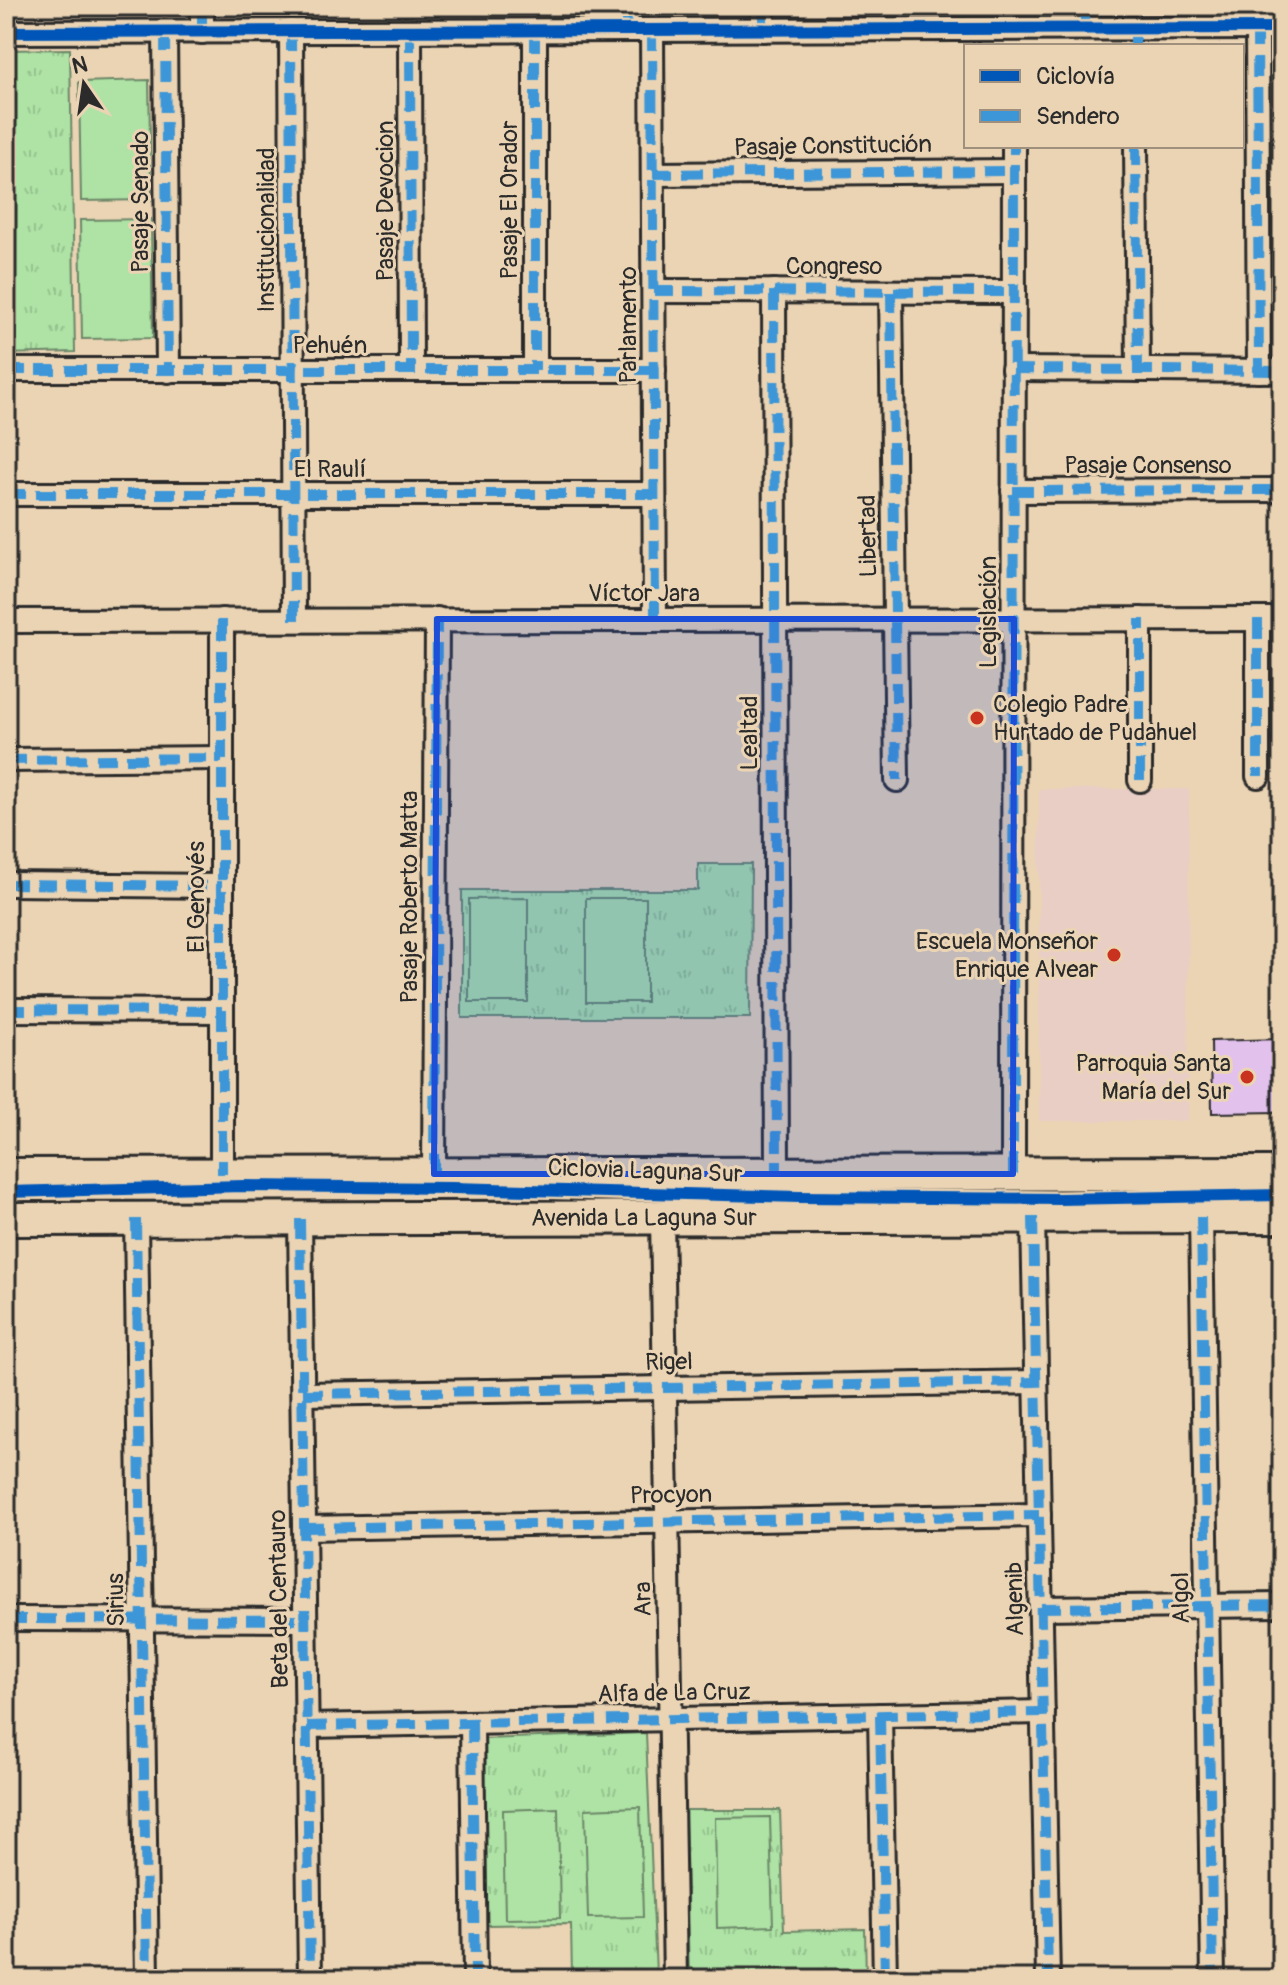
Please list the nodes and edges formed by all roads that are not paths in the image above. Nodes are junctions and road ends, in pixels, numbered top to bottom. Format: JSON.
{"nodes":[{"id":1,"x":202,"y":6,"type":"edge"},
{"id":2,"x":627,"y":6,"type":"edge"},
{"id":3,"x":763,"y":6,"type":"edge"},
{"id":4,"x":1085,"y":6,"type":"edge"},
{"id":5,"x":1257,"y":28,"type":"junction"},
{"id":6,"x":1282,"y":28,"type":"edge"},
{"id":7,"x":1085,"y":29,"type":"junction"},
{"id":8,"x":626,"y":30,"type":"junction"},
{"id":9,"x":652,"y":30,"type":"junction"},
{"id":10,"x":763,"y":30,"type":"junction"},
{"id":11,"x":291,"y":31,"type":"junction"},
{"id":12,"x":410,"y":31,"type":"junction"},
{"id":13,"x":535,"y":31,"type":"junction"},
{"id":14,"x":6,"y":32,"type":"edge"},
{"id":15,"x":165,"y":32,"type":"junction"},
{"id":16,"x":202,"y":32,"type":"junction"},
{"id":17,"x":1014,"y":38,"type":"edge"},
{"id":18,"x":1135,"y":38,"type":"edge"},
{"id":19,"x":1014,"y":148,"type":"edge"},
{"id":20,"x":1136,"y":148,"type":"edge"},
{"id":21,"x":1014,"y":171,"type":"junction"},
{"id":22,"x":653,"y":174,"type":"junction"},
{"id":23,"x":654,"y":291,"type":"junction"},
{"id":24,"x":774,"y":291,"type":"junction"},
{"id":25,"x":891,"y":292,"type":"junction"},
{"id":26,"x":1014,"y":292,"type":"junction"},
{"id":27,"x":1013,"y":369,"type":"junction"},
{"id":28,"x":6,"y":370,"type":"edge"},
{"id":29,"x":411,"y":370,"type":"junction"},
{"id":30,"x":535,"y":370,"type":"junction"},
{"id":31,"x":654,"y":370,"type":"junction"},
{"id":32,"x":1138,"y":370,"type":"junction"},
{"id":33,"x":168,"y":371,"type":"junction"},
{"id":34,"x":293,"y":371,"type":"junction"},
{"id":35,"x":1271,"y":371,"type":"edge"},
{"id":36,"x":1282,"y":490,"type":"edge"},
{"id":37,"x":1013,"y":491,"type":"junction"},
{"id":38,"x":6,"y":494,"type":"edge"},
{"id":39,"x":654,"y":494,"type":"junction"},
{"id":40,"x":293,"y":495,"type":"junction"},
{"id":41,"x":775,"y":618,"type":"junction"},
{"id":42,"x":895,"y":618,"type":"junction"},
{"id":43,"x":437,"y":619,"type":"junction"},
{"id":44,"x":655,"y":619,"type":"junction"},
{"id":45,"x":1014,"y":619,"type":"junction"},
{"id":46,"x":1140,"y":619,"type":"junction"},
{"id":47,"x":1258,"y":619,"type":"junction"},
{"id":48,"x":1282,"y":619,"type":"edge"},
{"id":49,"x":222,"y":620,"type":"junction"},
{"id":50,"x":294,"y":620,"type":"junction"},
{"id":51,"x":6,"y":621,"type":"edge"},
{"id":52,"x":222,"y":758,"type":"junction"},
{"id":53,"x":6,"y":760,"type":"edge"},
{"id":54,"x":1258,"y":776,"type":"dead end"},
{"id":55,"x":897,"y":780,"type":"dead end"},
{"id":56,"x":1140,"y":780,"type":"dead end"},
{"id":57,"x":6,"y":884,"type":"edge"},
{"id":58,"x":222,"y":886,"type":"junction"},
{"id":59,"x":6,"y":1010,"type":"edge"},
{"id":60,"x":222,"y":1011,"type":"junction"},
{"id":61,"x":1282,"y":1173,"type":"edge"},
{"id":62,"x":222,"y":1174,"type":"junction"},
{"id":63,"x":434,"y":1174,"type":"junction"},
{"id":64,"x":777,"y":1174,"type":"junction"},
{"id":65,"x":1013,"y":1174,"type":"junction"},
{"id":66,"x":6,"y":1175,"type":"edge"},
{"id":67,"x":1282,"y":1216,"type":"edge"},
{"id":68,"x":1033,"y":1217,"type":"junction"},
{"id":69,"x":1201,"y":1217,"type":"junction"},
{"id":70,"x":662,"y":1218,"type":"junction"},
{"id":71,"x":6,"y":1219,"type":"edge"},
{"id":72,"x":136,"y":1219,"type":"junction"},
{"id":73,"x":300,"y":1219,"type":"junction"},
{"id":74,"x":1036,"y":1382,"type":"junction"},
{"id":75,"x":665,"y":1388,"type":"junction"},
{"id":76,"x":303,"y":1394,"type":"junction"},
{"id":77,"x":1039,"y":1515,"type":"junction"},
{"id":78,"x":667,"y":1522,"type":"junction"},
{"id":79,"x":304,"y":1528,"type":"junction"},
{"id":80,"x":1282,"y":1605,"type":"edge"},
{"id":81,"x":1207,"y":1606,"type":"junction"},
{"id":82,"x":1041,"y":1608,"type":"junction"},
{"id":83,"x":6,"y":1619,"type":"edge"},
{"id":84,"x":142,"y":1620,"type":"junction"},
{"id":85,"x":305,"y":1620,"type":"junction"},
{"id":86,"x":1043,"y":1712,"type":"junction"},
{"id":87,"x":880,"y":1715,"type":"junction"},
{"id":88,"x":671,"y":1719,"type":"junction"},
{"id":89,"x":472,"y":1723,"type":"junction"},
{"id":90,"x":307,"y":1726,"type":"junction"},
{"id":91,"x":147,"y":1979,"type":"edge"},
{"id":92,"x":310,"y":1979,"type":"edge"},
{"id":93,"x":475,"y":1979,"type":"edge"},
{"id":94,"x":675,"y":1979,"type":"edge"},
{"id":95,"x":885,"y":1979,"type":"edge"},
{"id":96,"x":1048,"y":1979,"type":"edge"},
{"id":97,"x":1213,"y":1979,"type":"edge"}],
"edges":[{"from":1,"to":16,"type":"street"},
{"from":2,"to":8,"type":"street"},
{"from":3,"to":10,"type":"street"},
{"from":4,"to":7,"type":"street"},
{"from":5,"to":6,"type":"street"},
{"from":5,"to":18,"type":"street"},
{"from":5,"to":35,"type":"street"},
{"from":7,"to":17,"type":"street"},
{"from":7,"to":18,"type":"street"},
{"from":8,"to":9,"type":"street"},
{"from":8,"to":13,"type":"street"},
{"from":9,"to":10,"type":"street"},
{"from":9,"to":22,"type":"street","name":"Parlamento"},
{"from":10,"to":17,"type":"street"},
{"from":11,"to":12,"type":"street"},
{"from":11,"to":16,"type":"street"},
{"from":11,"to":34,"type":"street","name":"Institucionalidad"},
{"from":12,"to":13,"type":"street"},
{"from":12,"to":29,"type":"street","name":"Pasaje Devocion"},
{"from":13,"to":30,"type":"street","name":"Pasaje El Orador"},
{"from":14,"to":15,"type":"street"},
{"from":15,"to":16,"type":"street"},
{"from":15,"to":33,"type":"street","name":"Pasaje Senado"},
{"from":19,"to":21,"type":"street","name":"Legislación"},
{"from":20,"to":32,"type":"street"},
{"from":21,"to":22,"type":"street","name":"Pasaje Constitución"},
{"from":21,"to":26,"type":"street","name":"Legislación"},
{"from":22,"to":23,"type":"street","name":"Parlamento"},
{"from":23,"to":24,"type":"street","name":"Congreso"},
{"from":23,"to":31,"type":"street","name":"Parlamento"},
{"from":24,"to":25,"type":"street","name":"Congreso"},
{"from":24,"to":41,"type":"street","name":"Lealtad"},
{"from":25,"to":26,"type":"street","name":"Congreso"},
{"from":25,"to":42,"type":"street","name":"Libertad"},
{"from":26,"to":27,"type":"street","name":"Legislación"},
{"from":27,"to":32,"type":"street"},
{"from":27,"to":37,"type":"street","name":"Legislación"},
{"from":28,"to":33,"type":"street","name":"Pehuén"},
{"from":29,"to":30,"type":"street","name":"Pehuén"},
{"from":29,"to":34,"type":"street","name":"Pehuén"},
{"from":30,"to":31,"type":"street","name":"Pehuén"},
{"from":31,"to":39,"type":"street","name":"Parlamento"},
{"from":32,"to":35,"type":"street"},
{"from":33,"to":34,"type":"street","name":"Pehuén"},
{"from":34,"to":40,"type":"street","name":"Institucionalidad"},
{"from":36,"to":37,"type":"street","name":"Pasaje Consenso"},
{"from":37,"to":45,"type":"street","name":"Legislación"},
{"from":38,"to":40,"type":"street","name":"El Raulí"},
{"from":39,"to":40,"type":"street","name":"El Raulí"},
{"from":39,"to":44,"type":"street","name":"Parlamento"},
{"from":40,"to":50,"type":"street","name":"Institucionalidad"},
{"from":41,"to":42,"type":"street","name":"Víctor Jara"},
{"from":41,"to":44,"type":"street","name":"Víctor Jara"},
{"from":41,"to":64,"type":"street","name":"Lealtad"},
{"from":42,"to":45,"type":"street","name":"Víctor Jara"},
{"from":42,"to":55,"type":"street","name":"Libertad"},
{"from":43,"to":44,"type":"street","name":"Víctor Jara"},
{"from":43,"to":50,"type":"street","name":"Víctor Jara"},
{"from":43,"to":63,"type":"street","name":"Pasaje Roberto Matta"},
{"from":45,"to":46,"type":"street","name":"Víctor Jara"},
{"from":45,"to":65,"type":"street","name":"Legislación"},
{"from":46,"to":47,"type":"street","name":"Víctor Jara"},
{"from":46,"to":56,"type":"street"},
{"from":47,"to":48,"type":"street","name":"Víctor Jara"},
{"from":47,"to":54,"type":"street"},
{"from":49,"to":50,"type":"street","name":"Víctor Jara"},
{"from":49,"to":51,"type":"street","name":"Víctor Jara"},
{"from":49,"to":52,"type":"street","name":"El Genovés"},
{"from":52,"to":53,"type":"street"},
{"from":52,"to":58,"type":"street","name":"El Genovés"},
{"from":57,"to":58,"type":"street"},
{"from":58,"to":60,"type":"street","name":"El Genovés"},
{"from":59,"to":60,"type":"street"},
{"from":60,"to":62,"type":"street","name":"El Genovés"},
{"from":61,"to":65,"type":"street","name":"Avenida La Laguna Sur"},
{"from":62,"to":63,"type":"street","name":"Avenida La Laguna Sur"},
{"from":62,"to":66,"type":"street","name":"Avenida La Laguna Sur"},
{"from":63,"to":64,"type":"street","name":"Avenida La Laguna Sur"},
{"from":64,"to":65,"type":"street","name":"Avenida La Laguna Sur"},
{"from":67,"to":69,"type":"street","name":"Avenida La Laguna Sur"},
{"from":68,"to":69,"type":"street","name":"Avenida La Laguna Sur"},
{"from":68,"to":70,"type":"street","name":"Avenida La Laguna Sur"},
{"from":68,"to":74,"type":"street","name":"Algenib"},
{"from":69,"to":81,"type":"street","name":"Algol"},
{"from":70,"to":73,"type":"street","name":"Avenida La Laguna Sur"},
{"from":70,"to":75,"type":"street","name":"Ara"},
{"from":71,"to":72,"type":"street","name":"Avenida La Laguna Sur"},
{"from":72,"to":73,"type":"street","name":"Avenida La Laguna Sur"},
{"from":72,"to":84,"type":"street","name":"Sirius"},
{"from":73,"to":76,"type":"street","name":"Beta del Centauro"},
{"from":74,"to":75,"type":"street","name":"Rigel"},
{"from":74,"to":77,"type":"street","name":"Algenib"},
{"from":75,"to":76,"type":"street","name":"Rigel"},
{"from":75,"to":78,"type":"street","name":"Ara"},
{"from":76,"to":79,"type":"street","name":"Beta del Centauro"},
{"from":77,"to":78,"type":"street","name":"Procyon"},
{"from":77,"to":82,"type":"street","name":"Algenib"},
{"from":78,"to":79,"type":"street","name":"Procyon"},
{"from":78,"to":88,"type":"street","name":"Ara"},
{"from":79,"to":85,"type":"street","name":"Beta del Centauro"},
{"from":80,"to":81,"type":"street"},
{"from":81,"to":82,"type":"street"},
{"from":81,"to":97,"type":"street","name":"Algol"},
{"from":82,"to":86,"type":"street","name":"Algenib"},
{"from":83,"to":84,"type":"street"},
{"from":84,"to":85,"type":"street"},
{"from":84,"to":91,"type":"street","name":"Sirius"},
{"from":85,"to":90,"type":"street","name":"Beta del Centauro"},
{"from":86,"to":87,"type":"street","name":"Alfa de La Cruz"},
{"from":86,"to":96,"type":"street","name":"Algenib"},
{"from":87,"to":88,"type":"street","name":"Alfa de La Cruz"},
{"from":87,"to":95,"type":"street"},
{"from":88,"to":89,"type":"street","name":"Alfa de La Cruz"},
{"from":88,"to":94,"type":"street","name":"Ara"},
{"from":89,"to":90,"type":"street","name":"Alfa de La Cruz"},
{"from":89,"to":93,"type":"street"},
{"from":90,"to":92,"type":"street","name":"Beta del Centauro"}]}
